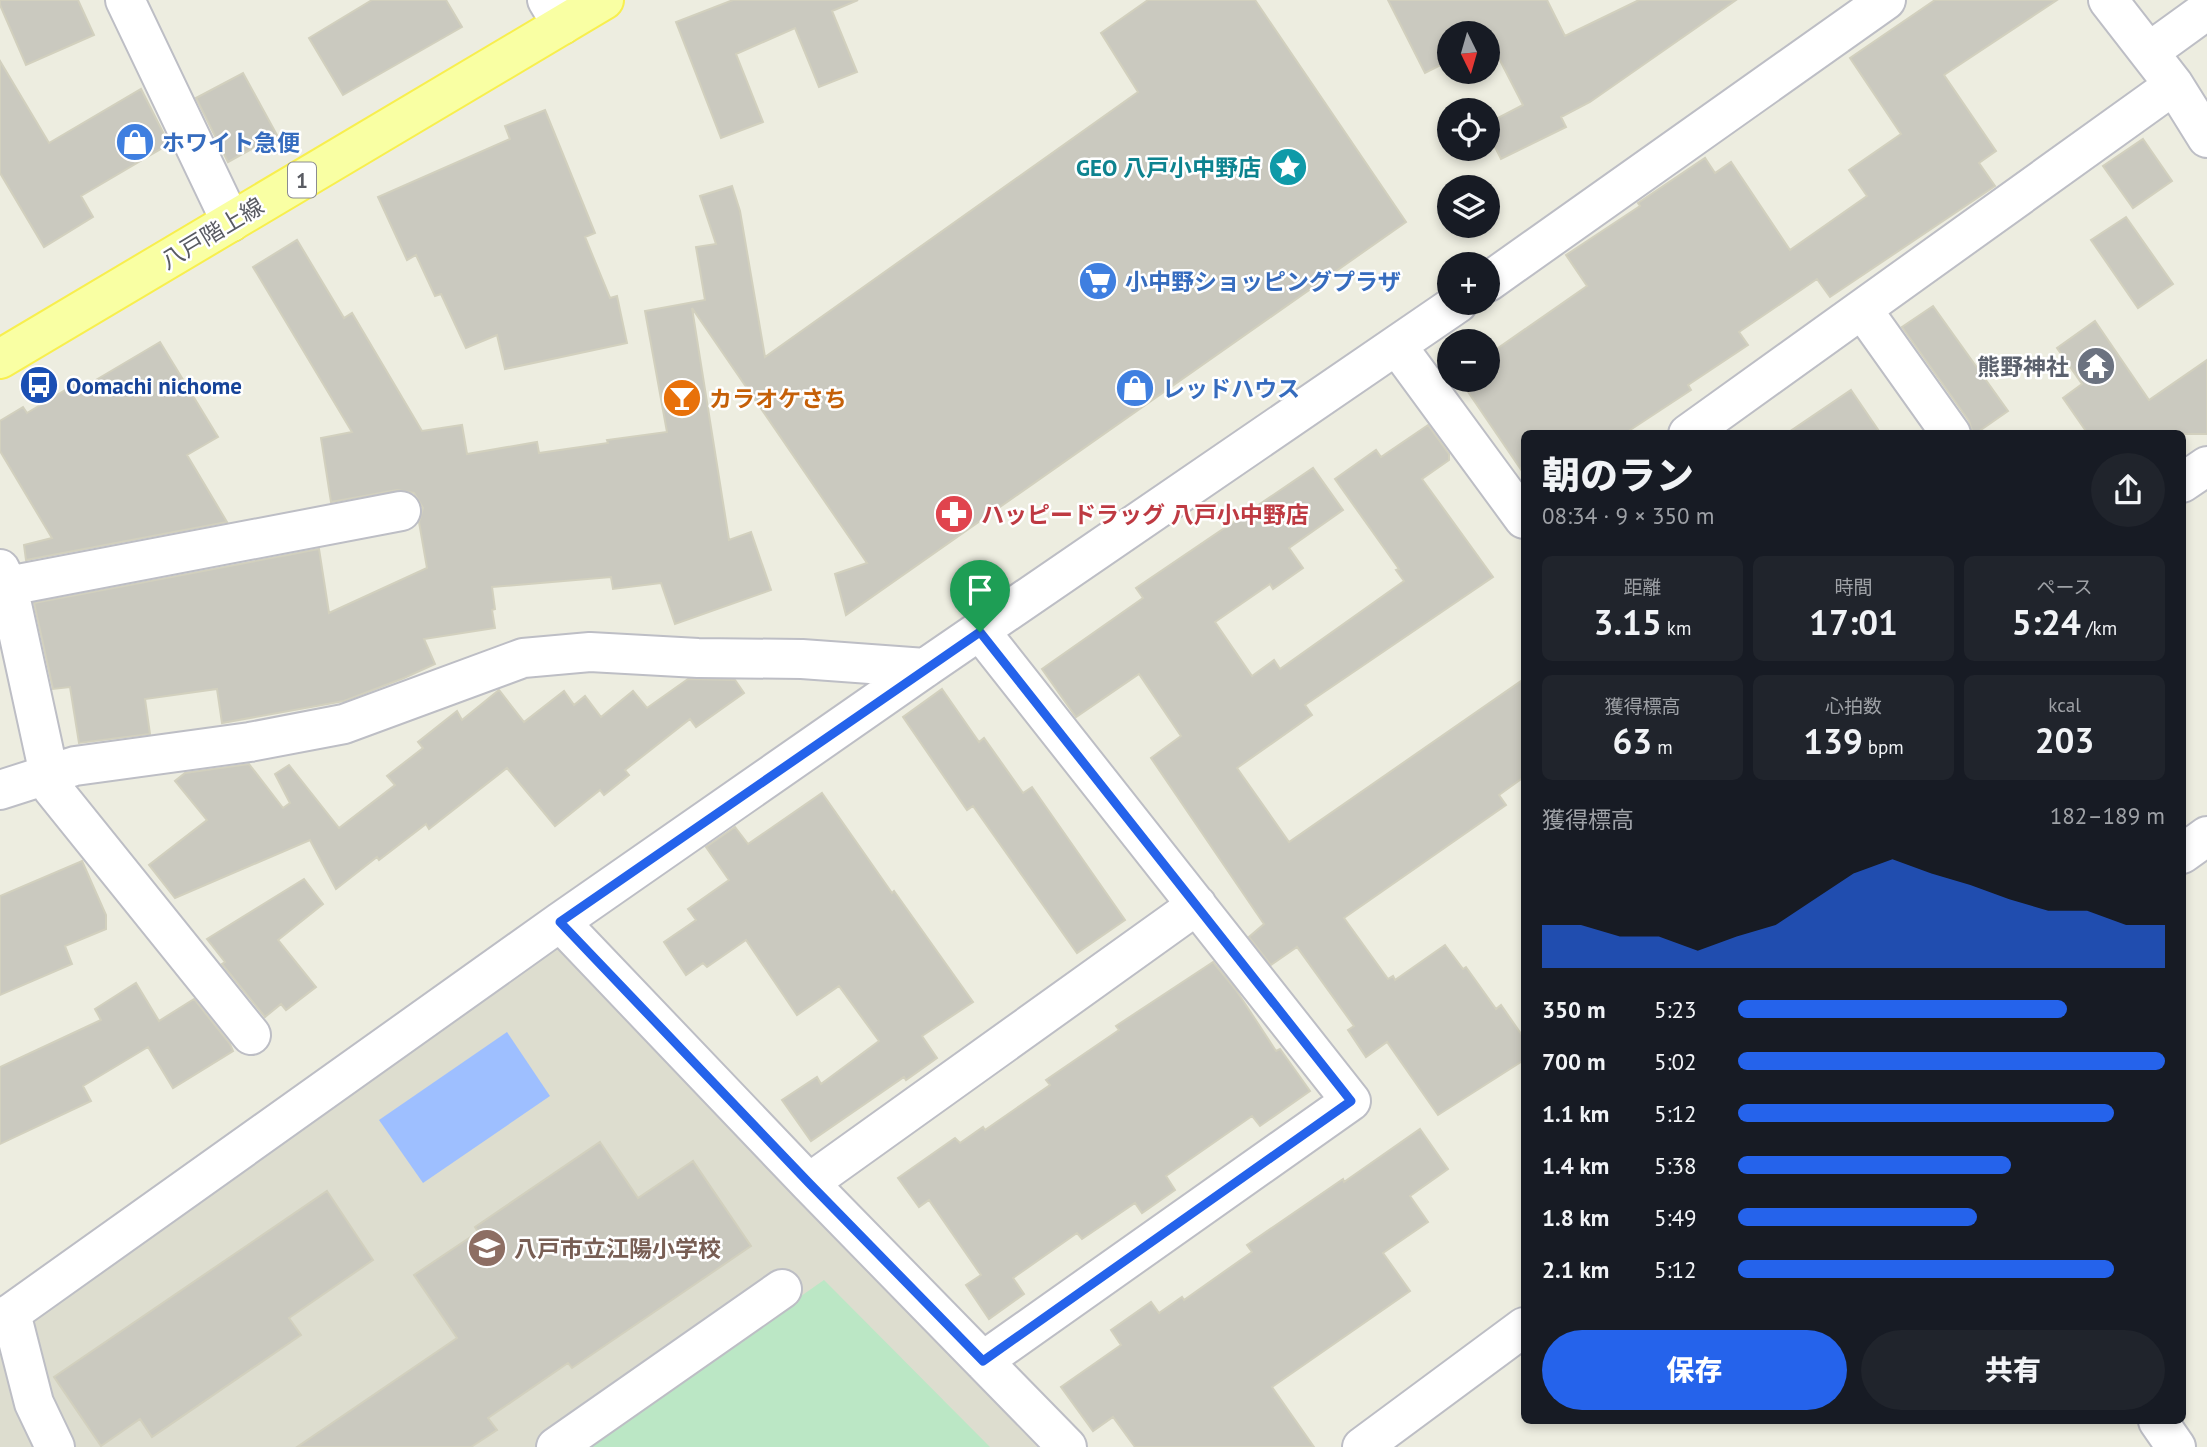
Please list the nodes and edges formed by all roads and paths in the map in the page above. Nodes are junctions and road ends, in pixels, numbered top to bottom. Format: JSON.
{"nodes":[{"id":1,"x":125,"y":0,"type":"edge"},
{"id":2,"x":604,"y":0,"type":"edge"},
{"id":3,"x":1886,"y":0,"type":"edge"},
{"id":4,"x":2108,"y":0,"type":"edge"},
{"id":5,"x":2207,"y":10,"type":"edge"},
{"id":6,"x":555,"y":13,"type":"edge"},
{"id":7,"x":2148,"y":52,"type":"junction"},
{"id":8,"x":2174,"y":85,"type":"junction"},
{"id":9,"x":2207,"y":138,"type":"edge"},
{"id":10,"x":231,"y":222,"type":"junction"},
{"id":11,"x":1500,"y":273,"type":"edge"},
{"id":12,"x":1862,"y":309,"type":"junction"},
{"id":13,"x":1441,"y":315,"type":"edge"},
{"id":14,"x":1397,"y":346,"type":"junction"},
{"id":15,"x":0,"y":359,"type":"edge"},
{"id":16,"x":1729,"y":422,"type":"edge"},
{"id":17,"x":1702,"y":430,"type":"edge"},
{"id":18,"x":1948,"y":430,"type":"edge"},
{"id":19,"x":2207,"y":466,"type":"edge"},
{"id":20,"x":2186,"y":480,"type":"edge"},
{"id":21,"x":401,"y":511,"type":"dead end"},
{"id":22,"x":1521,"y":515,"type":"edge"},
{"id":23,"x":4,"y":577,"type":"edge"},
{"id":24,"x":980,"y":632,"type":"junction"},
{"id":25,"x":925,"y":668,"type":"junction"},
{"id":26,"x":48,"y":775,"type":"junction"},
{"id":27,"x":0,"y":790,"type":"edge"},
{"id":28,"x":2207,"y":836,"type":"edge"},
{"id":29,"x":2186,"y":851,"type":"edge"},
{"id":30,"x":1197,"y":905,"type":"junction"},
{"id":31,"x":560,"y":922,"type":"junction"},
{"id":32,"x":251,"y":1035,"type":"dead end"},
{"id":33,"x":809,"y":1183,"type":"junction"},
{"id":34,"x":782,"y":1289,"type":"dead end"},
{"id":35,"x":6,"y":1317,"type":"edge"},
{"id":36,"x":1521,"y":1329,"type":"edge"},
{"id":37,"x":983,"y":1361,"type":"junction"},
{"id":38,"x":2160,"y":1424,"type":"edge"},
{"id":39,"x":55,"y":1447,"type":"edge"},
{"id":40,"x":556,"y":1447,"type":"edge"},
{"id":41,"x":1067,"y":1447,"type":"edge"},
{"id":42,"x":1362,"y":1447,"type":"edge"},
{"id":43,"x":2176,"y":1447,"type":"edge"}],
"edges":[{"from":1,"to":10,"type":"street"},
{"from":2,"to":6,"type":"main road","name":"八戸階上線","number":"1"},
{"from":3,"to":11,"type":"street"},
{"from":4,"to":7,"type":"street"},
{"from":5,"to":7,"type":"street"},
{"from":6,"to":10,"type":"main road","name":"八戸階上線","number":"1"},
{"from":7,"to":8,"type":"street"},
{"from":8,"to":9,"type":"street"},
{"from":8,"to":12,"type":"street"},
{"from":10,"to":15,"type":"main road","name":"八戸階上線","number":"1"},
{"from":12,"to":16,"type":"street"},
{"from":12,"to":18,"type":"street"},
{"from":13,"to":14,"type":"street"},
{"from":14,"to":22,"type":"street"},
{"from":14,"to":24,"type":"street"},
{"from":16,"to":17,"type":"street"},
{"from":19,"to":20,"type":"street"},
{"from":21,"to":23,"type":"street"},
{"from":23,"to":26,"type":"street"},
{"from":24,"to":25,"type":"street"},
{"from":24,"to":30,"type":"street"},
{"from":25,"to":26,"type":"street"},
{"from":25,"to":31,"type":"street"},
{"from":26,"to":27,"type":"street"},
{"from":26,"to":32,"type":"street"},
{"from":28,"to":29,"type":"street"},
{"from":30,"to":33,"type":"street"},
{"from":30,"to":37,"type":"street"},
{"from":31,"to":33,"type":"street"},
{"from":31,"to":35,"type":"street"},
{"from":33,"to":37,"type":"street"},
{"from":34,"to":40,"type":"street"},
{"from":35,"to":39,"type":"street"},
{"from":36,"to":42,"type":"street"},
{"from":37,"to":41,"type":"street"},
{"from":38,"to":43,"type":"street"}]}
